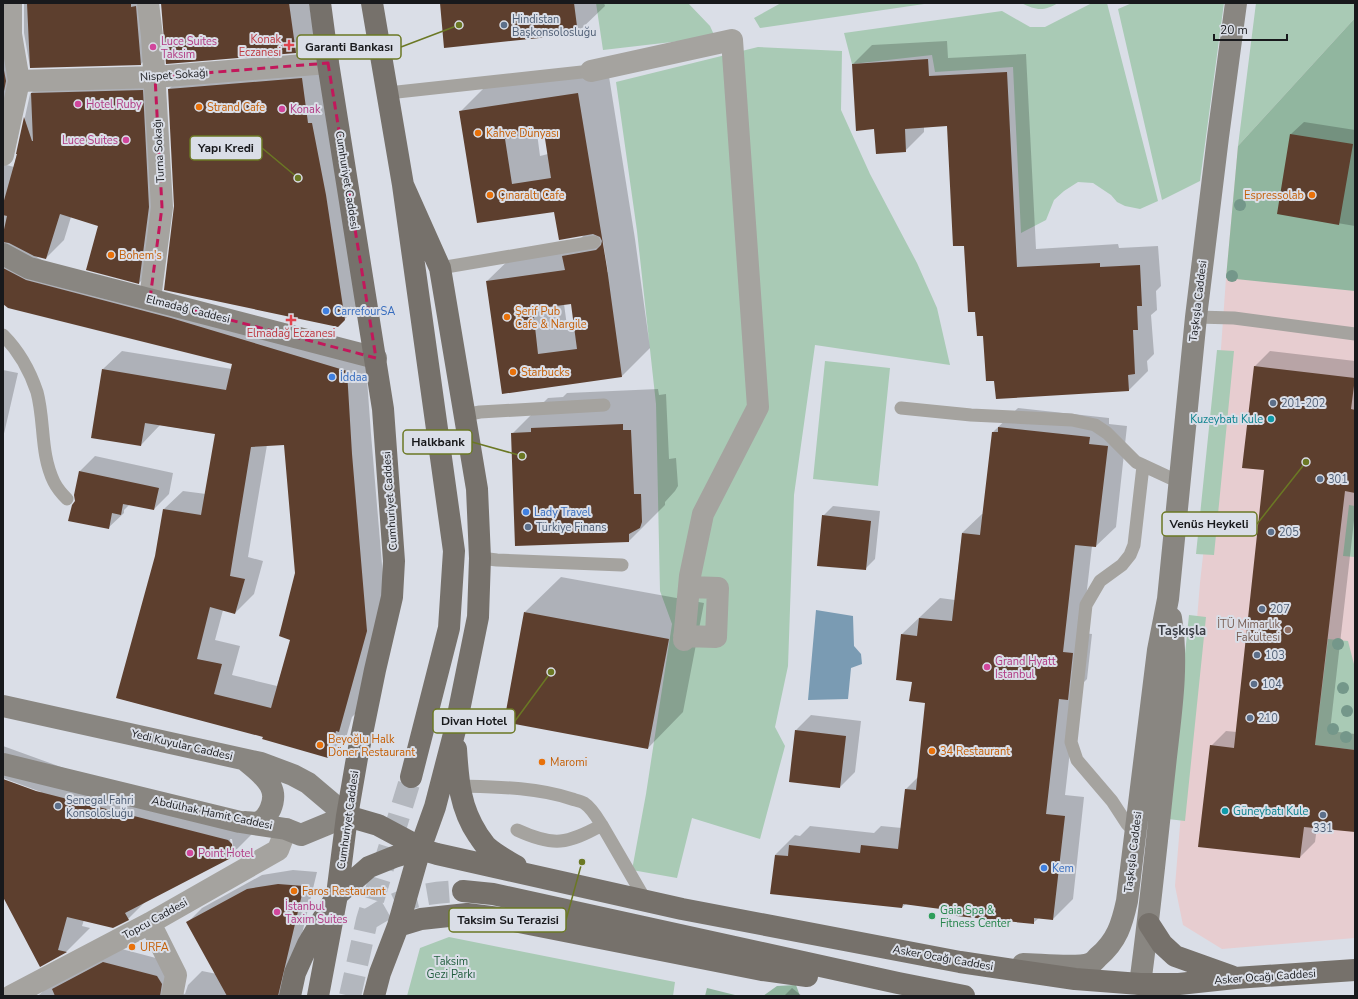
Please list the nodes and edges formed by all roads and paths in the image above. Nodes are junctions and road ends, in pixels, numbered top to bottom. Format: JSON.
{"nodes":[{"id":1,"x":11,"y":3,"type":"edge"},
{"id":2,"x":148,"y":3,"type":"edge"},
{"id":3,"x":320,"y":3,"type":"edge"},
{"id":4,"x":372,"y":3,"type":"edge"},
{"id":5,"x":1236,"y":3,"type":"edge"},
{"id":6,"x":7,"y":33,"type":"edge"},
{"id":7,"x":328,"y":63,"type":"junction"},
{"id":8,"x":591,"y":71,"type":"joint"},
{"id":9,"x":154,"y":77,"type":"junction"},
{"id":10,"x":19,"y":81,"type":"junction"},
{"id":11,"x":388,"y":93,"type":"junction"},
{"id":12,"x":3,"y":155,"type":"edge"},
{"id":13,"x":403,"y":185,"type":"junction"},
{"id":14,"x":594,"y":242,"type":"dead end"},
{"id":15,"x":3,"y":254,"type":"edge"},
{"id":16,"x":440,"y":268,"type":"junction"},
{"id":17,"x":150,"y":299,"type":"junction"},
{"id":18,"x":1196,"y":317,"type":"junction"},
{"id":19,"x":1355,"y":334,"type":"edge"},
{"id":20,"x":3,"y":335,"type":"edge"},
{"id":21,"x":376,"y":358,"type":"junction"},
{"id":22,"x":604,"y":405,"type":"dead end"},
{"id":23,"x":901,"y":408,"type":"dead end"},
{"id":24,"x":464,"y":415,"type":"junction"},
{"id":25,"x":1143,"y":466,"type":"junction"},
{"id":26,"x":1179,"y":482,"type":"junction"},
{"id":27,"x":67,"y":499,"type":"dead end"},
{"id":28,"x":480,"y":558,"type":"junction"},
{"id":29,"x":622,"y":565,"type":"dead end"},
{"id":30,"x":689,"y":587,"type":"junction"},
{"id":31,"x":1168,"y":599,"type":"junction"},
{"id":32,"x":3,"y":706,"type":"edge"},
{"id":33,"x":455,"y":730,"type":"junction"},
{"id":34,"x":244,"y":759,"type":"junction"},
{"id":35,"x":3,"y":764,"type":"edge"},
{"id":36,"x":411,"y":777,"type":"tunnel mouth"},
{"id":37,"x":459,"y":786,"type":"junction"},
{"id":38,"x":347,"y":816,"type":"junction"},
{"id":39,"x":240,"y":822,"type":"junction"},
{"id":40,"x":602,"y":825,"type":"junction"},
{"id":41,"x":286,"y":829,"type":"junction"},
{"id":42,"x":517,"y":830,"type":"dead end"},
{"id":43,"x":1136,"y":833,"type":"junction"},
{"id":44,"x":420,"y":849,"type":"junction"},
{"id":45,"x":537,"y":877,"type":"junction"},
{"id":46,"x":462,"y":891,"type":"tunnel mouth"},
{"id":47,"x":337,"y":895,"type":"junction"},
{"id":48,"x":646,"y":901,"type":"junction"},
{"id":49,"x":150,"y":923,"type":"junction"},
{"id":50,"x":1149,"y":924,"type":"junction"},
{"id":51,"x":398,"y":926,"type":"junction"},
{"id":52,"x":960,"y":962,"type":"junction"},
{"id":53,"x":1352,"y":973,"type":"edge"},
{"id":54,"x":1235,"y":978,"type":"junction"},
{"id":55,"x":3,"y":981,"type":"edge"},
{"id":56,"x":898,"y":983,"type":"junction"},
{"id":57,"x":1139,"y":990,"type":"edge"},
{"id":58,"x":11,"y":996,"type":"edge"},
{"id":59,"x":172,"y":996,"type":"edge"},
{"id":60,"x":290,"y":996,"type":"edge"},
{"id":61,"x":318,"y":996,"type":"edge"},
{"id":62,"x":374,"y":996,"type":"edge"},
{"id":63,"x":964,"y":996,"type":"edge"}],
"edges":[{"from":1,"to":6,"type":"street"},
{"from":2,"to":9,"type":"street","name":"Turna Sokağı"},
{"from":3,"to":7,"type":"main road","name":"Cumhuriyet Caddesi"},
{"from":4,"to":11,"type":"main road"},
{"from":5,"to":18,"type":"main road","name":"Taşkışla Caddesi"},
{"from":6,"to":10,"type":"street"},
{"from":7,"to":9,"type":"street","name":"Nispet Sokağı"},
{"from":7,"to":21,"type":"main road","name":"Cumhuriyet Caddesi"},
{"from":8,"to":11,"type":"lane"},
{"from":8,"to":30,"type":"street"},
{"from":9,"to":10,"type":"street","name":"Nispet Sokağı"},
{"from":9,"to":17,"type":"street","name":"Turna Sokağı"},
{"from":10,"to":12,"type":"street"},
{"from":11,"to":13,"type":"main road"},
{"from":13,"to":16,"type":"main road"},
{"from":13,"to":36,"type":"main road"},
{"from":14,"to":16,"type":"lane"},
{"from":15,"to":17,"type":"main road","name":"Elmadağ Caddesi"},
{"from":16,"to":24,"type":"main road"},
{"from":17,"to":21,"type":"main road","name":"Elmadağ Caddesi"},
{"from":18,"to":19,"type":"lane"},
{"from":18,"to":26,"type":"main road","name":"Taşkışla Caddesi"},
{"from":20,"to":27,"type":"lane"},
{"from":21,"to":38,"type":"main road","name":"Cumhuriyet Caddesi"},
{"from":22,"to":24,"type":"lane"},
{"from":23,"to":25,"type":"lane"},
{"from":24,"to":28,"type":"main road"},
{"from":25,"to":26,"type":"lane"},
{"from":25,"to":43,"type":"lane"},
{"from":26,"to":31,"type":"main road","name":"Taşkışla Caddesi"},
{"from":28,"to":29,"type":"lane"},
{"from":28,"to":33,"type":"main road"},
{"from":30,"to":30,"type":"street"},
{"from":31,"to":43,"type":"main road","name":"Taşkışla Caddesi"},
{"from":31,"to":50,"type":"main road","name":"Taşkışla Caddesi"},
{"from":32,"to":34,"type":"main road","name":"Yedi Kuyular Caddesi"},
{"from":33,"to":37,"type":"main road"},
{"from":33,"to":44,"type":"main road"},
{"from":34,"to":38,"type":"main road","name":"Yedi Kuyular Caddesi"},
{"from":34,"to":39,"type":"main road"},
{"from":35,"to":39,"type":"main road","name":"Abdülhak Hamit Caddesi"},
{"from":37,"to":40,"type":"lane"},
{"from":37,"to":45,"type":"main road"},
{"from":38,"to":41,"type":"main road","name":"Abdülhak Hamit Caddesi"},
{"from":38,"to":44,"type":"main road"},
{"from":38,"to":47,"type":"main road","name":"Cumhuriyet Caddesi"},
{"from":39,"to":41,"type":"main road","name":"Abdülhak Hamit Caddesi"},
{"from":40,"to":42,"type":"lane"},
{"from":40,"to":48,"type":"lane"},
{"from":41,"to":49,"type":"street","name":"Topcu Caddesi"},
{"from":43,"to":52,"type":"main road","name":"Taşkışla Caddesi"},
{"from":44,"to":45,"type":"main road","name":"Asker Ocağı Caddesi"},
{"from":44,"to":47,"type":"main road"},
{"from":44,"to":51,"type":"main road"},
{"from":45,"to":48,"type":"main road","name":"Asker Ocağı Caddesi"},
{"from":46,"to":56,"type":"main road"},
{"from":47,"to":60,"type":"main road"},
{"from":47,"to":61,"type":"main road","name":"Cumhuriyet Caddesi"},
{"from":48,"to":52,"type":"main road","name":"Asker Ocağı Caddesi"},
{"from":49,"to":58,"type":"street","name":"Topcu Caddesi"},
{"from":49,"to":59,"type":"street"},
{"from":50,"to":54,"type":"main road"},
{"from":50,"to":57,"type":"main road","name":"Taşkışla Caddesi"},
{"from":51,"to":56,"type":"main road"},
{"from":51,"to":62,"type":"main road"},
{"from":52,"to":57,"type":"main road","name":"Asker Ocağı Caddesi"},
{"from":53,"to":54,"type":"main road","name":"Asker Ocağı Caddesi"},
{"from":54,"to":57,"type":"main road","name":"Asker Ocağı Caddesi"},
{"from":55,"to":58,"type":"street"},
{"from":56,"to":63,"type":"main road"}]}
